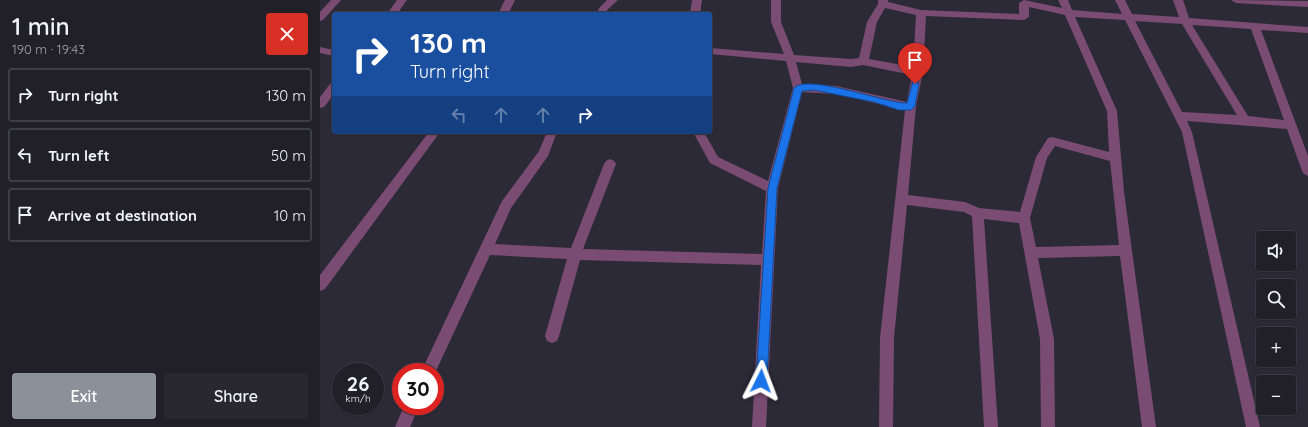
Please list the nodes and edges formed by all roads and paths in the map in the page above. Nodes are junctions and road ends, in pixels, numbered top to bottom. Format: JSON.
{"nodes":[{"id":1,"x":336,"y":0,"type":"edge"},
{"id":2,"x":402,"y":0,"type":"edge"},
{"id":3,"x":510,"y":0,"type":"edge"},
{"id":4,"x":613,"y":0,"type":"edge"},
{"id":5,"x":697,"y":0,"type":"edge"},
{"id":6,"x":776,"y":0,"type":"edge"},
{"id":7,"x":1063,"y":0,"type":"edge"},
{"id":8,"x":1120,"y":0,"type":"edge"},
{"id":9,"x":1178,"y":0,"type":"edge"},
{"id":10,"x":1236,"y":0,"type":"edge"},
{"id":11,"x":883,"y":2,"type":"edge"},
{"id":12,"x":1308,"y":4,"type":"edge"},
{"id":13,"x":393,"y":12,"type":"edge"},
{"id":14,"x":504,"y":12,"type":"edge"},
{"id":15,"x":602,"y":12,"type":"edge"},
{"id":16,"x":695,"y":12,"type":"edge"},
{"id":17,"x":921,"y":13,"type":"junction"},
{"id":18,"x":1069,"y":13,"type":"junction"},
{"id":19,"x":320,"y":18,"type":"edge"},
{"id":20,"x":1130,"y":18,"type":"junction"},
{"id":21,"x":1185,"y":20,"type":"junction"},
{"id":22,"x":1254,"y":25,"type":"junction"},
{"id":23,"x":1308,"y":30,"type":"edge"},
{"id":24,"x":320,"y":50,"type":"edge"},
{"id":25,"x":712,"y":50,"type":"edge"},
{"id":26,"x":332,"y":53,"type":"edge"},
{"id":27,"x":790,"y":57,"type":"junction"},
{"id":28,"x":863,"y":61,"type":"junction"},
{"id":29,"x":918,"y":72,"type":"junction"},
{"id":30,"x":798,"y":88,"type":"junction"},
{"id":31,"x":332,"y":89,"type":"edge"},
{"id":32,"x":320,"y":104,"type":"edge"},
{"id":33,"x":911,"y":106,"type":"junction"},
{"id":34,"x":1179,"y":116,"type":"junction"},
{"id":35,"x":1245,"y":120,"type":"junction"},
{"id":36,"x":1291,"y":125,"type":"junction"},
{"id":37,"x":433,"y":134,"type":"edge"},
{"id":38,"x":551,"y":134,"type":"edge"},
{"id":39,"x":699,"y":134,"type":"edge"},
{"id":40,"x":1116,"y":158,"type":"junction"},
{"id":41,"x":610,"y":164,"type":"dead end"},
{"id":42,"x":1308,"y":171,"type":"edge"},
{"id":43,"x":772,"y":188,"type":"junction"},
{"id":44,"x":902,"y":199,"type":"junction"},
{"id":45,"x":978,"y":213,"type":"junction"},
{"id":46,"x":1024,"y":218,"type":"junction"},
{"id":47,"x":486,"y":249,"type":"junction"},
{"id":48,"x":1126,"y":250,"type":"junction"},
{"id":49,"x":1031,"y":253,"type":"junction"},
{"id":50,"x":575,"y":254,"type":"junction"},
{"id":51,"x":768,"y":260,"type":"junction"},
{"id":52,"x":320,"y":285,"type":"edge"},
{"id":53,"x":552,"y":336,"type":"dead end"},
{"id":54,"x":432,"y":363,"type":"edge"},
{"id":55,"x":408,"y":415,"type":"edge"},
{"id":56,"x":402,"y":427,"type":"edge"},
{"id":57,"x":759,"y":427,"type":"edge"},
{"id":58,"x":886,"y":427,"type":"edge"},
{"id":59,"x":990,"y":427,"type":"edge"},
{"id":60,"x":1048,"y":427,"type":"edge"},
{"id":61,"x":1149,"y":427,"type":"edge"},
{"id":62,"x":1253,"y":427,"type":"edge"}],
"edges":[{"from":1,"to":19,"type":"street"},
{"from":2,"to":13,"type":"street"},
{"from":3,"to":14,"type":"street"},
{"from":4,"to":15,"type":"street"},
{"from":5,"to":16,"type":"street"},
{"from":6,"to":27,"type":"street"},
{"from":7,"to":18,"type":"street"},
{"from":8,"to":20,"type":"street"},
{"from":9,"to":21,"type":"street"},
{"from":10,"to":12,"type":"street"},
{"from":11,"to":17,"type":"street"},
{"from":11,"to":28,"type":"street"},
{"from":17,"to":18,"type":"street"},
{"from":17,"to":29,"type":"street"},
{"from":18,"to":20,"type":"street"},
{"from":18,"to":40,"type":"street"},
{"from":20,"to":21,"type":"street"},
{"from":20,"to":34,"type":"street"},
{"from":21,"to":22,"type":"street"},
{"from":21,"to":35,"type":"street"},
{"from":22,"to":23,"type":"street"},
{"from":22,"to":36,"type":"street"},
{"from":24,"to":26,"type":"street"},
{"from":25,"to":27,"type":"street"},
{"from":27,"to":28,"type":"street"},
{"from":27,"to":30,"type":"street"},
{"from":28,"to":29,"type":"street"},
{"from":29,"to":33,"type":"street"},
{"from":30,"to":33,"type":"street"},
{"from":30,"to":43,"type":"street"},
{"from":31,"to":32,"type":"street"},
{"from":33,"to":44,"type":"street"},
{"from":34,"to":35,"type":"street"},
{"from":34,"to":62,"type":"street"},
{"from":35,"to":36,"type":"street"},
{"from":36,"to":42,"type":"street"},
{"from":37,"to":52,"type":"street"},
{"from":38,"to":47,"type":"street"},
{"from":39,"to":43,"type":"street"},
{"from":40,"to":46,"type":"street"},
{"from":40,"to":48,"type":"street"},
{"from":41,"to":50,"type":"street"},
{"from":43,"to":51,"type":"street"},
{"from":44,"to":45,"type":"street"},
{"from":44,"to":58,"type":"street"},
{"from":45,"to":46,"type":"street"},
{"from":45,"to":59,"type":"street"},
{"from":46,"to":49,"type":"street"},
{"from":47,"to":50,"type":"street"},
{"from":47,"to":54,"type":"street"},
{"from":48,"to":49,"type":"street"},
{"from":48,"to":61,"type":"street"},
{"from":49,"to":60,"type":"street"},
{"from":50,"to":51,"type":"street"},
{"from":50,"to":53,"type":"street"},
{"from":51,"to":57,"type":"street"},
{"from":55,"to":56,"type":"street"}]}
